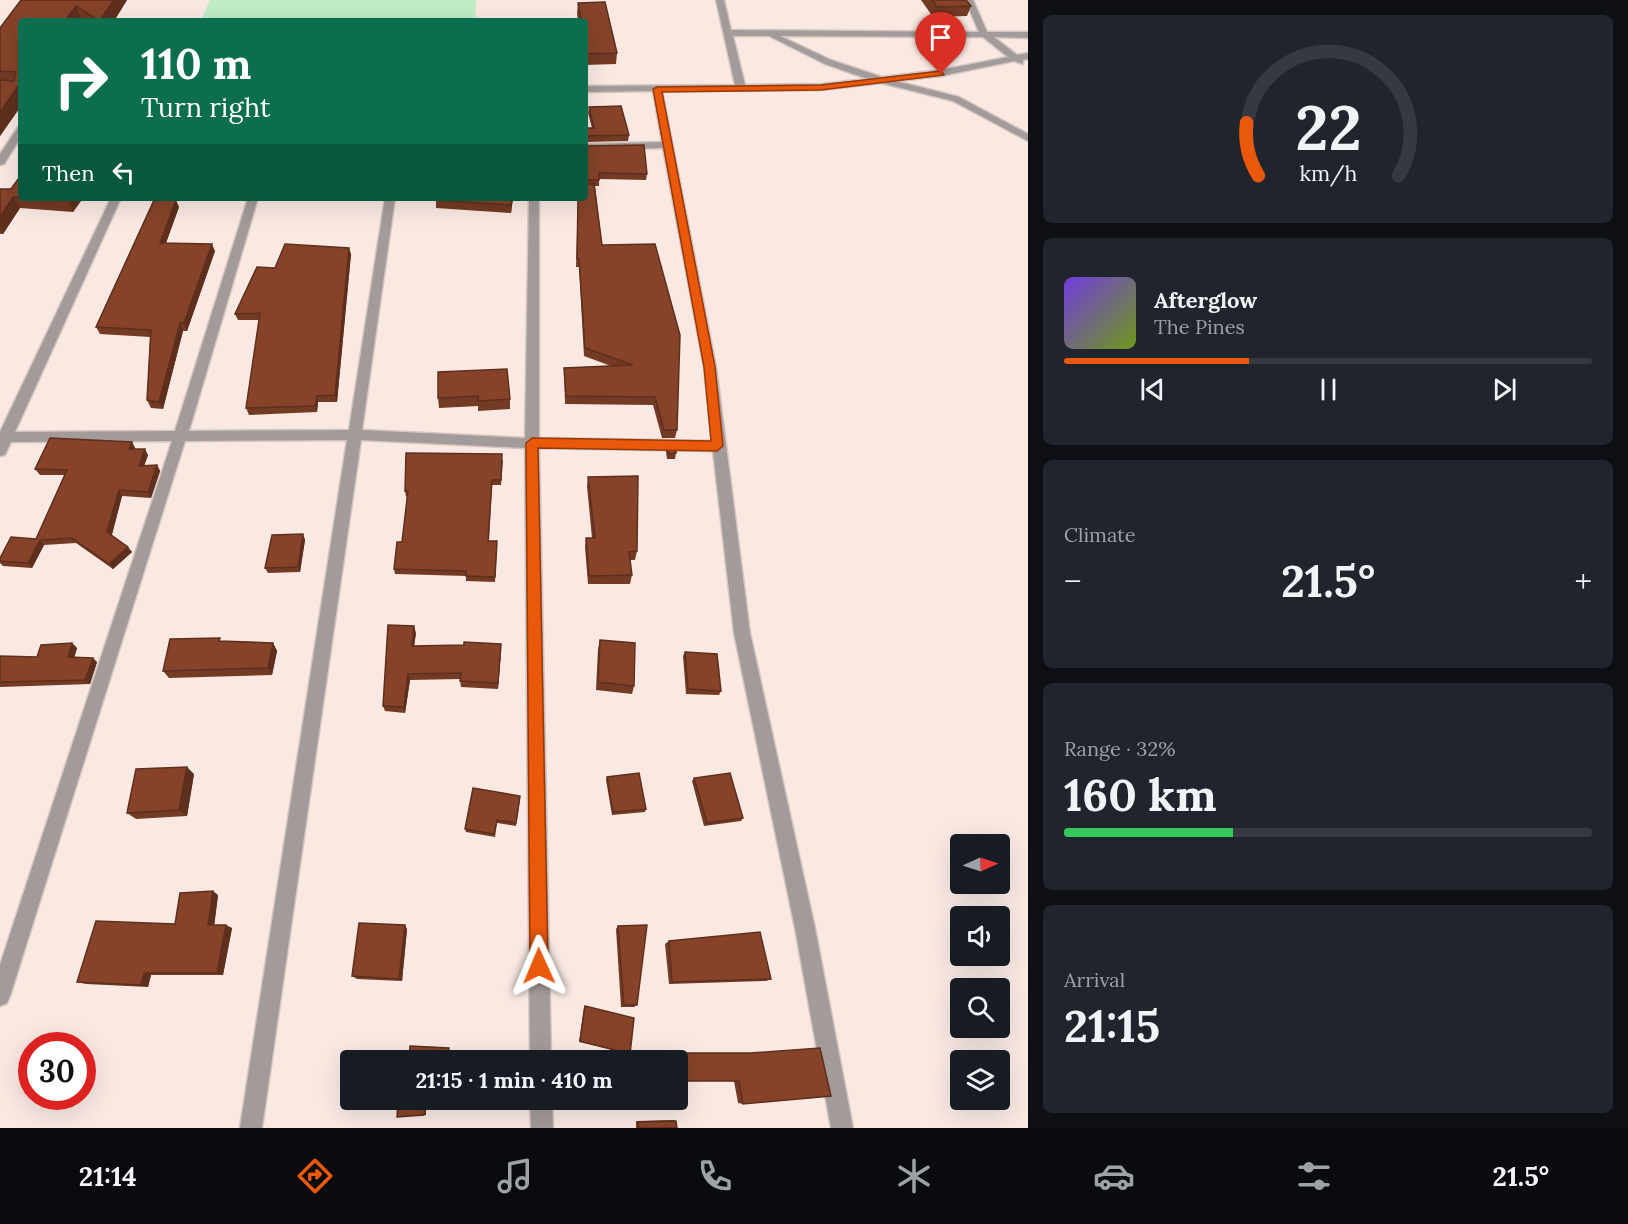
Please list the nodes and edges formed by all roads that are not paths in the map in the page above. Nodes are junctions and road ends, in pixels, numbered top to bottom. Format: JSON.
{"nodes":[{"id":1,"x":720,"y":0,"type":"edge"},
{"id":2,"x":969,"y":0,"type":"edge"},
{"id":3,"x":729,"y":33,"type":"junction"},
{"id":4,"x":770,"y":34,"type":"junction"},
{"id":5,"x":984,"y":34,"type":"junction"},
{"id":6,"x":1028,"y":35,"type":"edge"},
{"id":7,"x":1028,"y":56,"type":"edge"},
{"id":8,"x":1015,"y":59,"type":"junction"},
{"id":9,"x":1028,"y":67,"type":"edge"},
{"id":10,"x":881,"y":80,"type":"junction"},
{"id":11,"x":588,"y":89,"type":"edge"},
{"id":12,"x":657,"y":89,"type":"junction"},
{"id":13,"x":741,"y":89,"type":"junction"},
{"id":14,"x":18,"y":133,"type":"edge"},
{"id":15,"x":1028,"y":138,"type":"edge"},
{"id":16,"x":668,"y":145,"type":"junction"},
{"id":17,"x":588,"y":147,"type":"edge"},
{"id":18,"x":4,"y":149,"type":"edge"},
{"id":19,"x":0,"y":162,"type":"edge"},
{"id":20,"x":115,"y":201,"type":"edge"},
{"id":21,"x":252,"y":201,"type":"edge"},
{"id":22,"x":390,"y":201,"type":"edge"},
{"id":23,"x":534,"y":201,"type":"edge"},
{"id":24,"x":357,"y":435,"type":"junction"},
{"id":25,"x":4,"y":436,"type":"edge"},
{"id":26,"x":180,"y":437,"type":"junction"},
{"id":27,"x":532,"y":443,"type":"junction"},
{"id":28,"x":717,"y":446,"type":"junction"},
{"id":29,"x":0,"y":451,"type":"edge"},
{"id":30,"x":0,"y":996,"type":"edge"},
{"id":31,"x":541,"y":1050,"type":"edge"},
{"id":32,"x":541,"y":1110,"type":"edge"},
{"id":33,"x":252,"y":1128,"type":"edge"},
{"id":34,"x":542,"y":1128,"type":"edge"},
{"id":35,"x":842,"y":1128,"type":"edge"}],
"edges":[{"from":1,"to":3,"type":"street"},
{"from":2,"to":5,"type":"street"},
{"from":3,"to":4,"type":"street"},
{"from":3,"to":13,"type":"street"},
{"from":4,"to":5,"type":"street"},
{"from":4,"to":10,"type":"street"},
{"from":5,"to":6,"type":"street"},
{"from":5,"to":8,"type":"street"},
{"from":7,"to":8,"type":"street"},
{"from":8,"to":9,"type":"street"},
{"from":8,"to":10,"type":"street"},
{"from":10,"to":13,"type":"street"},
{"from":10,"to":15,"type":"street"},
{"from":11,"to":12,"type":"street"},
{"from":12,"to":13,"type":"street"},
{"from":12,"to":16,"type":"street"},
{"from":14,"to":18,"type":"street"},
{"from":16,"to":17,"type":"street"},
{"from":16,"to":28,"type":"street"},
{"from":18,"to":19,"type":"street"},
{"from":20,"to":25,"type":"street"},
{"from":21,"to":26,"type":"street"},
{"from":22,"to":24,"type":"street"},
{"from":23,"to":27,"type":"street"},
{"from":24,"to":26,"type":"street"},
{"from":24,"to":27,"type":"street"},
{"from":24,"to":33,"type":"street"},
{"from":25,"to":26,"type":"street"},
{"from":25,"to":29,"type":"street"},
{"from":26,"to":30,"type":"street"},
{"from":27,"to":28,"type":"street"},
{"from":27,"to":31,"type":"street"},
{"from":28,"to":35,"type":"street"},
{"from":32,"to":34,"type":"street"}]}
